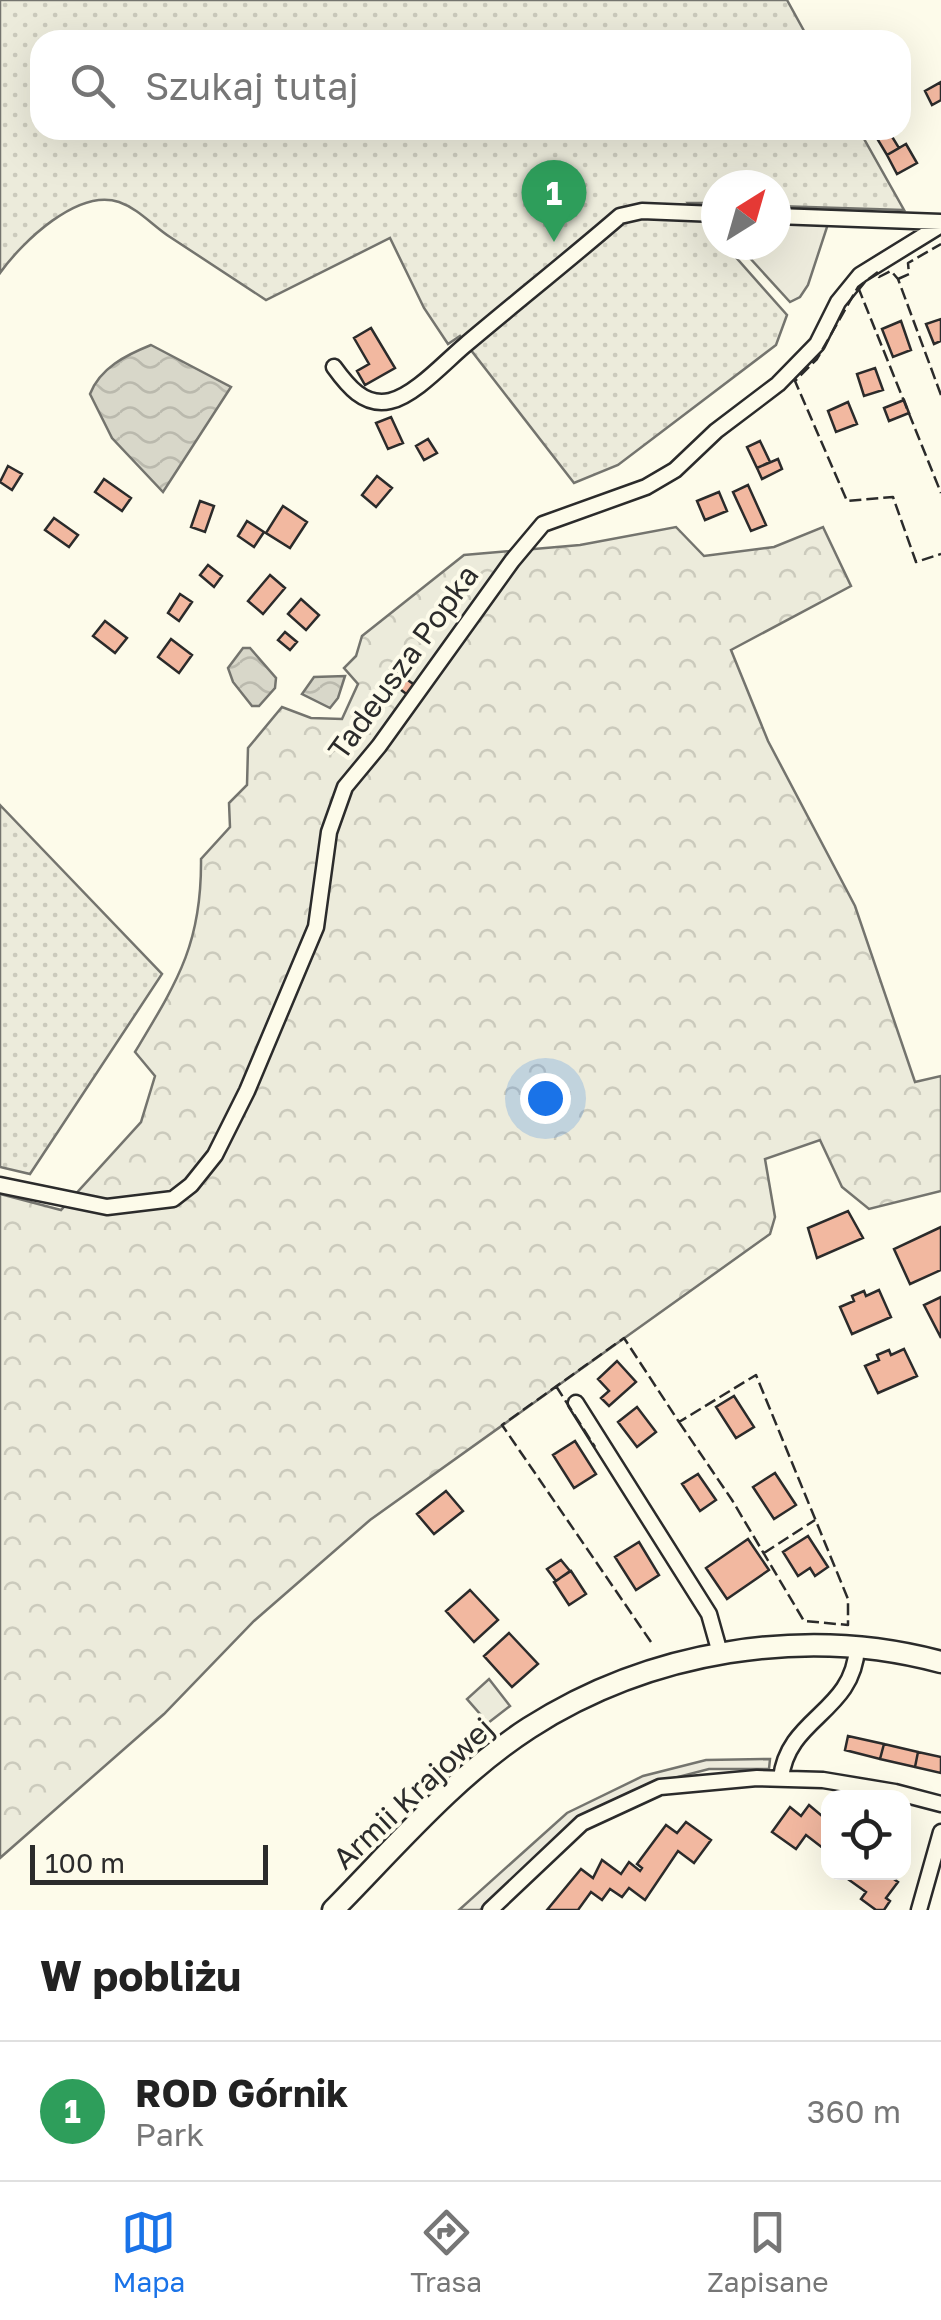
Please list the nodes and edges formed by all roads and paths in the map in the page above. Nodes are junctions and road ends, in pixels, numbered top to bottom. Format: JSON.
{"nodes":[{"id":1,"x":701,"y":214,"type":"edge"},
{"id":2,"x":791,"y":217,"type":"edge"},
{"id":3,"x":941,"y":223,"type":"edge"},
{"id":4,"x":334,"y":366,"type":"dead end"},
{"id":5,"x":0,"y":1185,"type":"edge"},
{"id":6,"x":576,"y":1403,"type":"dead end"},
{"id":7,"x":857,"y":1648,"type":"junction"},
{"id":8,"x":720,"y":1653,"type":"junction"},
{"id":9,"x":941,"y":1662,"type":"edge"},
{"id":10,"x":781,"y":1778,"type":"junction"},
{"id":11,"x":941,"y":1804,"type":"edge"},
{"id":12,"x":941,"y":1832,"type":"edge"},
{"id":13,"x":333,"y":1910,"type":"edge"},
{"id":14,"x":490,"y":1910,"type":"edge"},
{"id":15,"x":919,"y":1910,"type":"edge"}],
"edges":[{"from":1,"to":4,"type":"street"},
{"from":2,"to":3,"type":"street"},
{"from":3,"to":5,"type":"street","name":"Tadeusza Popka"},
{"from":6,"to":8,"type":"street"},
{"from":7,"to":8,"type":"main road","name":"Armii Krajowej"},
{"from":7,"to":9,"type":"main road","name":"Armii Krajowej"},
{"from":7,"to":10,"type":"street"},
{"from":8,"to":13,"type":"main road","name":"Armii Krajowej"},
{"from":10,"to":11,"type":"street"},
{"from":10,"to":14,"type":"street"},
{"from":12,"to":15,"type":"street"}]}
